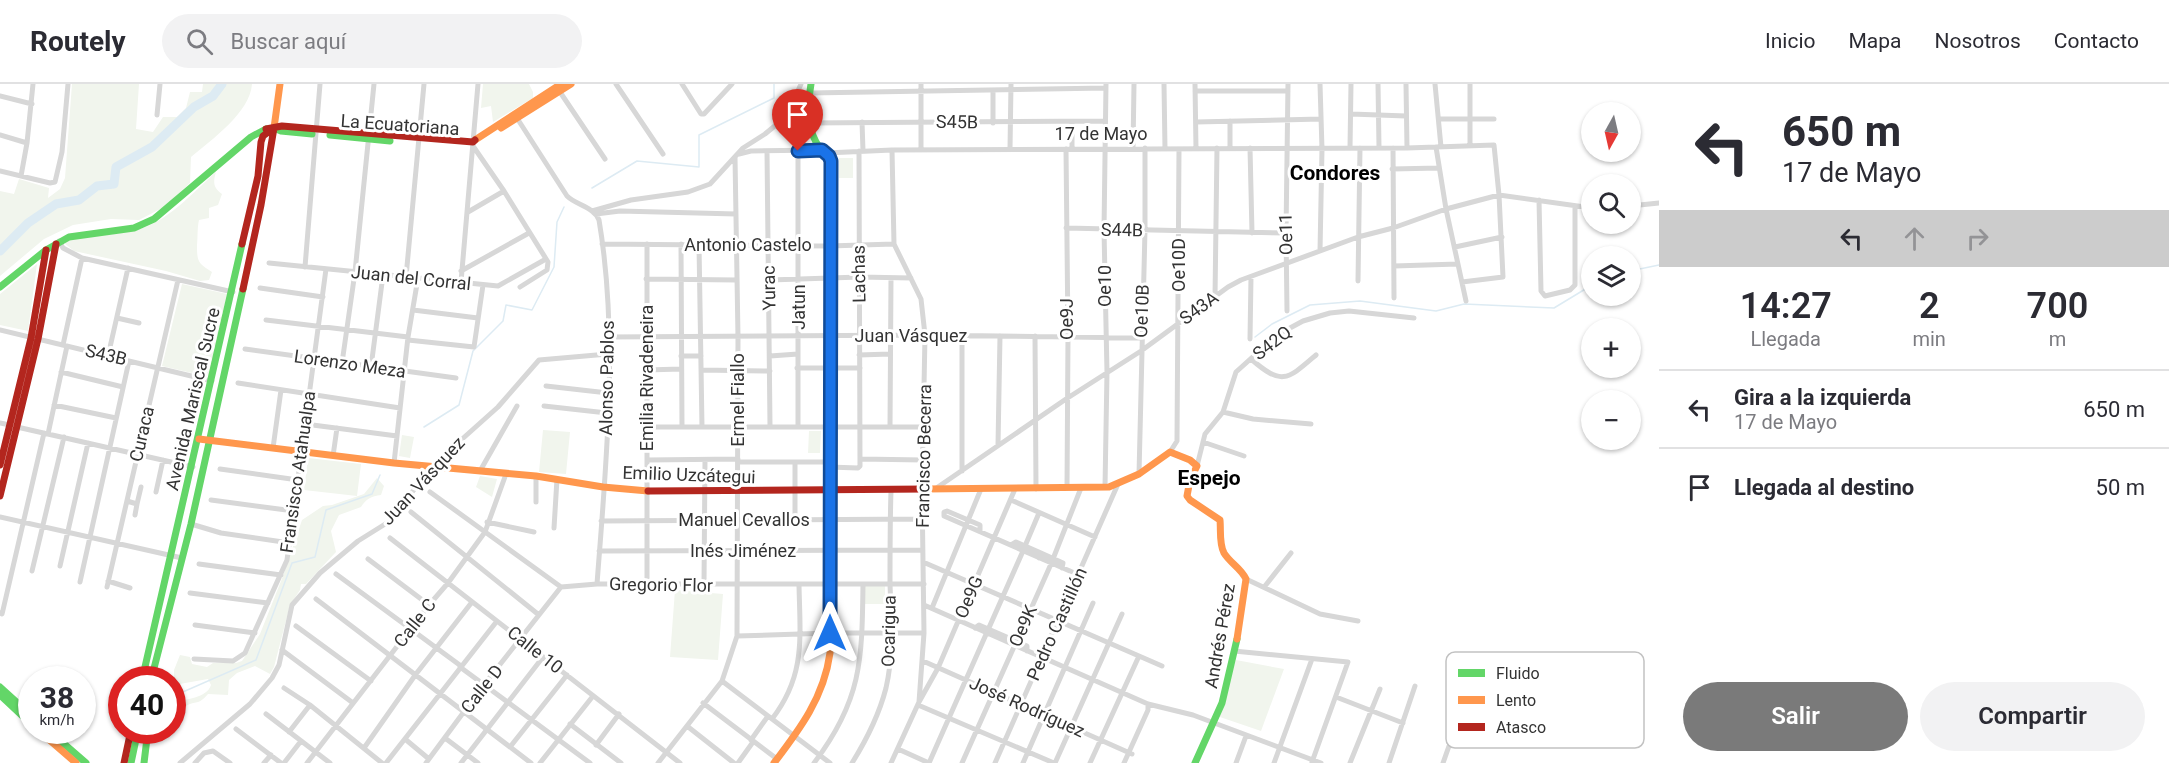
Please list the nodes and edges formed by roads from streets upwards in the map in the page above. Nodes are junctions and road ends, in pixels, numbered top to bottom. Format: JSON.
{"nodes":[{"id":1,"x":33,"y":84,"type":"edge"},
{"id":2,"x":68,"y":84,"type":"edge"},
{"id":3,"x":160,"y":84,"type":"edge"},
{"id":4,"x":280,"y":84,"type":"edge"},
{"id":5,"x":320,"y":84,"type":"edge"},
{"id":6,"x":374,"y":84,"type":"edge"},
{"id":7,"x":424,"y":84,"type":"edge"},
{"id":8,"x":478,"y":84,"type":"edge"},
{"id":9,"x":571,"y":84,"type":"edge"},
{"id":10,"x":616,"y":84,"type":"edge"},
{"id":11,"x":682,"y":84,"type":"edge"},
{"id":12,"x":732,"y":84,"type":"edge"},
{"id":13,"x":801,"y":84,"type":"edge"},
{"id":14,"x":811,"y":84,"type":"edge"},
{"id":15,"x":1134,"y":84,"type":"edge"},
{"id":16,"x":1164,"y":84,"type":"edge"},
{"id":17,"x":1195,"y":84,"type":"edge"},
{"id":18,"x":1320,"y":84,"type":"edge"},
{"id":19,"x":1351,"y":84,"type":"edge"},
{"id":20,"x":1378,"y":84,"type":"edge"},
{"id":21,"x":1406,"y":84,"type":"edge"},
{"id":22,"x":1435,"y":84,"type":"edge"},
{"id":23,"x":1470,"y":84,"type":"edge"},
{"id":24,"x":1106,"y":86,"type":"edge"},
{"id":25,"x":921,"y":87,"type":"edge"},
{"id":26,"x":1011,"y":87,"type":"edge"},
{"id":27,"x":1288,"y":87,"type":"edge"},
{"id":28,"x":560,"y":88,"type":"edge"},
{"id":29,"x":993,"y":90,"type":"junction"},
{"id":30,"x":1195,"y":91,"type":"junction"},
{"id":31,"x":810,"y":93,"type":"junction"},
{"id":32,"x":0,"y":96,"type":"edge"},
{"id":33,"x":32,"y":104,"type":"junction"},
{"id":34,"x":1351,"y":114,"type":"junction"},
{"id":35,"x":1378,"y":114,"type":"junction"},
{"id":36,"x":157,"y":115,"type":"dead end"},
{"id":37,"x":516,"y":116,"type":"junction"},
{"id":38,"x":1407,"y":116,"type":"junction"},
{"id":39,"x":1321,"y":119,"type":"junction"},
{"id":40,"x":1438,"y":119,"type":"junction"},
{"id":41,"x":1469,"y":119,"type":"junction"},
{"id":42,"x":1494,"y":119,"type":"dead end"},
{"id":43,"x":1287,"y":120,"type":"junction"},
{"id":44,"x":922,"y":121,"type":"junction"},
{"id":45,"x":1105,"y":121,"type":"junction"},
{"id":46,"x":1230,"y":121,"type":"junction"},
{"id":47,"x":862,"y":122,"type":"junction"},
{"id":48,"x":1072,"y":122,"type":"junction"},
{"id":49,"x":1196,"y":122,"type":"junction"},
{"id":50,"x":809,"y":123,"type":"junction"},
{"id":51,"x":993,"y":123,"type":"junction"},
{"id":52,"x":1011,"y":123,"type":"junction"},
{"id":53,"x":274,"y":128,"type":"junction"},
{"id":54,"x":316,"y":132,"type":"junction"},
{"id":55,"x":0,"y":135,"type":"edge"},
{"id":56,"x":368,"y":136,"type":"junction"},
{"id":57,"x":419,"y":141,"type":"junction"},
{"id":58,"x":27,"y":143,"type":"junction"},
{"id":59,"x":473,"y":144,"type":"junction"},
{"id":60,"x":1470,"y":146,"type":"junction"},
{"id":61,"x":1287,"y":147,"type":"junction"},
{"id":62,"x":1379,"y":147,"type":"junction"},
{"id":63,"x":1439,"y":147,"type":"junction"},
{"id":64,"x":1145,"y":148,"type":"junction"},
{"id":65,"x":1179,"y":148,"type":"junction"},
{"id":66,"x":1196,"y":148,"type":"junction"},
{"id":67,"x":1217,"y":148,"type":"junction"},
{"id":68,"x":1230,"y":148,"type":"junction"},
{"id":69,"x":1250,"y":148,"type":"junction"},
{"id":70,"x":1322,"y":148,"type":"junction"},
{"id":71,"x":1350,"y":148,"type":"junction"},
{"id":72,"x":1360,"y":148,"type":"junction"},
{"id":73,"x":1393,"y":148,"type":"junction"},
{"id":74,"x":1407,"y":148,"type":"junction"},
{"id":75,"x":1010,"y":149,"type":"junction"},
{"id":76,"x":1069,"y":149,"type":"junction"},
{"id":77,"x":1105,"y":149,"type":"junction"},
{"id":78,"x":1133,"y":149,"type":"junction"},
{"id":79,"x":1164,"y":149,"type":"junction"},
{"id":80,"x":892,"y":150,"type":"junction"},
{"id":81,"x":921,"y":150,"type":"junction"},
{"id":82,"x":766,"y":151,"type":"junction"},
{"id":83,"x":798,"y":151,"type":"junction"},
{"id":84,"x":824,"y":151,"type":"junction"},
{"id":85,"x":861,"y":151,"type":"junction"},
{"id":86,"x":663,"y":154,"type":"dead end"},
{"id":87,"x":735,"y":157,"type":"junction"},
{"id":88,"x":605,"y":159,"type":"dead end"},
{"id":89,"x":1439,"y":168,"type":"junction"},
{"id":90,"x":1392,"y":169,"type":"junction"},
{"id":91,"x":0,"y":171,"type":"edge"},
{"id":92,"x":21,"y":176,"type":"junction"},
{"id":93,"x":504,"y":190,"type":"junction"},
{"id":94,"x":1499,"y":195,"type":"junction"},
{"id":95,"x":1539,"y":200,"type":"junction"},
{"id":96,"x":1659,"y":203,"type":"edge"},
{"id":97,"x":1641,"y":205,"type":"edge"},
{"id":98,"x":1575,"y":206,"type":"junction"},
{"id":99,"x":1581,"y":207,"type":"edge"},
{"id":100,"x":1446,"y":209,"type":"junction"},
{"id":101,"x":468,"y":212,"type":"junction"},
{"id":102,"x":594,"y":213,"type":"junction"},
{"id":103,"x":736,"y":214,"type":"junction"},
{"id":104,"x":1066,"y":228,"type":"junction"},
{"id":105,"x":1393,"y":228,"type":"junction"},
{"id":106,"x":1104,"y":230,"type":"junction"},
{"id":107,"x":1145,"y":230,"type":"junction"},
{"id":108,"x":1179,"y":231,"type":"junction"},
{"id":109,"x":529,"y":232,"type":"junction"},
{"id":110,"x":1217,"y":232,"type":"junction"},
{"id":111,"x":1252,"y":233,"type":"junction"},
{"id":112,"x":1286,"y":233,"type":"junction"},
{"id":113,"x":1358,"y":237,"type":"junction"},
{"id":114,"x":1502,"y":237,"type":"junction"},
{"id":115,"x":58,"y":242,"type":"junction"},
{"id":116,"x":602,"y":244,"type":"junction"},
{"id":117,"x":647,"y":244,"type":"junction"},
{"id":118,"x":681,"y":244,"type":"junction"},
{"id":119,"x":894,"y":244,"type":"junction"},
{"id":120,"x":699,"y":245,"type":"junction"},
{"id":121,"x":735,"y":245,"type":"junction"},
{"id":122,"x":769,"y":245,"type":"junction"},
{"id":123,"x":797,"y":245,"type":"junction"},
{"id":124,"x":859,"y":245,"type":"junction"},
{"id":125,"x":830,"y":246,"type":"junction"},
{"id":126,"x":1455,"y":247,"type":"junction"},
{"id":127,"x":46,"y":250,"type":"junction"},
{"id":128,"x":1320,"y":251,"type":"junction"},
{"id":129,"x":82,"y":258,"type":"junction"},
{"id":130,"x":546,"y":259,"type":"junction"},
{"id":131,"x":269,"y":263,"type":"dead end"},
{"id":132,"x":1287,"y":264,"type":"junction"},
{"id":133,"x":1458,"y":264,"type":"junction"},
{"id":134,"x":1395,"y":266,"type":"junction"},
{"id":135,"x":305,"y":267,"type":"junction"},
{"id":136,"x":128,"y":268,"type":"junction"},
{"id":137,"x":326,"y":269,"type":"junction"},
{"id":138,"x":461,"y":271,"type":"junction"},
{"id":139,"x":355,"y":272,"type":"junction"},
{"id":140,"x":383,"y":275,"type":"junction"},
{"id":141,"x":406,"y":277,"type":"junction"},
{"id":142,"x":860,"y":277,"type":"junction"},
{"id":143,"x":1251,"y":277,"type":"junction"},
{"id":144,"x":418,"y":278,"type":"junction"},
{"id":145,"x":682,"y":278,"type":"junction"},
{"id":146,"x":829,"y":278,"type":"junction"},
{"id":147,"x":891,"y":278,"type":"junction"},
{"id":148,"x":911,"y":278,"type":"junction"},
{"id":149,"x":646,"y":279,"type":"junction"},
{"id":150,"x":700,"y":279,"type":"junction"},
{"id":151,"x":799,"y":279,"type":"junction"},
{"id":152,"x":178,"y":280,"type":"junction"},
{"id":153,"x":737,"y":280,"type":"junction"},
{"id":154,"x":770,"y":280,"type":"junction"},
{"id":155,"x":1358,"y":281,"type":"dead end"},
{"id":156,"x":460,"y":282,"type":"junction"},
{"id":157,"x":1462,"y":282,"type":"junction"},
{"id":158,"x":483,"y":285,"type":"junction"},
{"id":159,"x":0,"y":287,"type":"edge"},
{"id":160,"x":520,"y":287,"type":"dead end"},
{"id":161,"x":260,"y":288,"type":"dead end"},
{"id":162,"x":233,"y":292,"type":"junction"},
{"id":163,"x":323,"y":297,"type":"junction"},
{"id":164,"x":1215,"y":297,"type":"junction"},
{"id":165,"x":1394,"y":298,"type":"dead end"},
{"id":166,"x":1466,"y":302,"type":"dead end"},
{"id":167,"x":413,"y":310,"type":"junction"},
{"id":168,"x":1287,"y":311,"type":"dead end"},
{"id":169,"x":117,"y":318,"type":"junction"},
{"id":170,"x":478,"y":318,"type":"junction"},
{"id":171,"x":1414,"y":318,"type":"dead end"},
{"id":172,"x":266,"y":320,"type":"dead end"},
{"id":173,"x":139,"y":323,"type":"dead end"},
{"id":174,"x":1178,"y":324,"type":"junction"},
{"id":175,"x":319,"y":327,"type":"junction"},
{"id":176,"x":346,"y":330,"type":"junction"},
{"id":177,"x":0,"y":331,"type":"edge"},
{"id":178,"x":376,"y":334,"type":"junction"},
{"id":179,"x":925,"y":335,"type":"junction"},
{"id":180,"x":962,"y":335,"type":"junction"},
{"id":181,"x":647,"y":336,"type":"junction"},
{"id":182,"x":681,"y":336,"type":"junction"},
{"id":183,"x":830,"y":336,"type":"junction"},
{"id":184,"x":860,"y":336,"type":"junction"},
{"id":185,"x":891,"y":336,"type":"junction"},
{"id":186,"x":1000,"y":336,"type":"junction"},
{"id":187,"x":1035,"y":336,"type":"junction"},
{"id":188,"x":1068,"y":336,"type":"junction"},
{"id":189,"x":1105,"y":336,"type":"junction"},
{"id":190,"x":608,"y":337,"type":"junction"},
{"id":191,"x":700,"y":337,"type":"junction"},
{"id":192,"x":738,"y":337,"type":"junction"},
{"id":193,"x":770,"y":337,"type":"junction"},
{"id":194,"x":799,"y":337,"type":"junction"},
{"id":195,"x":35,"y":338,"type":"junction"},
{"id":196,"x":1141,"y":338,"type":"junction"},
{"id":197,"x":408,"y":339,"type":"junction"},
{"id":198,"x":1250,"y":339,"type":"dead end"},
{"id":199,"x":65,"y":345,"type":"junction"},
{"id":200,"x":245,"y":349,"type":"dead end"},
{"id":201,"x":1141,"y":351,"type":"junction"},
{"id":202,"x":608,"y":354,"type":"junction"},
{"id":203,"x":798,"y":354,"type":"junction"},
{"id":204,"x":890,"y":354,"type":"junction"},
{"id":205,"x":860,"y":355,"type":"junction"},
{"id":206,"x":1316,"y":355,"type":"dead end"},
{"id":207,"x":108,"y":356,"type":"junction"},
{"id":208,"x":681,"y":356,"type":"junction"},
{"id":209,"x":701,"y":356,"type":"junction"},
{"id":210,"x":770,"y":356,"type":"junction"},
{"id":211,"x":314,"y":359,"type":"junction"},
{"id":212,"x":1251,"y":359,"type":"junction"},
{"id":213,"x":129,"y":361,"type":"junction"},
{"id":214,"x":342,"y":363,"type":"junction"},
{"id":215,"x":371,"y":367,"type":"junction"},
{"id":216,"x":158,"y":368,"type":"junction"},
{"id":217,"x":797,"y":368,"type":"junction"},
{"id":218,"x":860,"y":368,"type":"junction"},
{"id":219,"x":681,"y":369,"type":"junction"},
{"id":220,"x":830,"y":369,"type":"junction"},
{"id":221,"x":646,"y":370,"type":"junction"},
{"id":222,"x":701,"y":370,"type":"junction"},
{"id":223,"x":405,"y":371,"type":"junction"},
{"id":224,"x":736,"y":371,"type":"junction"},
{"id":225,"x":770,"y":371,"type":"junction"},
{"id":226,"x":61,"y":372,"type":"junction"},
{"id":227,"x":1107,"y":372,"type":"junction"},
{"id":228,"x":456,"y":378,"type":"dead end"},
{"id":229,"x":212,"y":381,"type":"junction"},
{"id":230,"x":238,"y":383,"type":"dead end"},
{"id":231,"x":546,"y":386,"type":"dead end"},
{"id":232,"x":123,"y":387,"type":"junction"},
{"id":233,"x":281,"y":390,"type":"junction"},
{"id":234,"x":608,"y":393,"type":"junction"},
{"id":235,"x":309,"y":394,"type":"junction"},
{"id":236,"x":1066,"y":399,"type":"junction"},
{"id":237,"x":54,"y":405,"type":"junction"},
{"id":238,"x":544,"y":405,"type":"dead end"},
{"id":239,"x":517,"y":406,"type":"dead end"},
{"id":240,"x":400,"y":408,"type":"junction"},
{"id":241,"x":608,"y":412,"type":"junction"},
{"id":242,"x":1223,"y":412,"type":"junction"},
{"id":243,"x":116,"y":418,"type":"junction"},
{"id":244,"x":1035,"y":420,"type":"junction"},
{"id":245,"x":0,"y":423,"type":"edge"},
{"id":246,"x":305,"y":424,"type":"junction"},
{"id":247,"x":1311,"y":424,"type":"dead end"},
{"id":248,"x":14,"y":426,"type":"junction"},
{"id":249,"x":770,"y":426,"type":"junction"},
{"id":250,"x":798,"y":426,"type":"junction"},
{"id":251,"x":682,"y":427,"type":"junction"},
{"id":252,"x":702,"y":427,"type":"junction"},
{"id":253,"x":738,"y":427,"type":"junction"},
{"id":254,"x":890,"y":427,"type":"junction"},
{"id":255,"x":924,"y":427,"type":"junction"},
{"id":256,"x":337,"y":428,"type":"junction"},
{"id":257,"x":646,"y":428,"type":"junction"},
{"id":258,"x":830,"y":428,"type":"junction"},
{"id":259,"x":860,"y":428,"type":"junction"},
{"id":260,"x":46,"y":433,"type":"junction"},
{"id":261,"x":397,"y":436,"type":"junction"},
{"id":262,"x":64,"y":437,"type":"junction"},
{"id":263,"x":200,"y":439,"type":"junction"},
{"id":264,"x":209,"y":440,"type":"junction"},
{"id":265,"x":1203,"y":442,"type":"junction"},
{"id":266,"x":88,"y":443,"type":"junction"},
{"id":267,"x":998,"y":445,"type":"junction"},
{"id":268,"x":110,"y":448,"type":"junction"},
{"id":269,"x":273,"y":448,"type":"junction"},
{"id":270,"x":302,"y":452,"type":"junction"},
{"id":271,"x":1170,"y":452,"type":"junction"},
{"id":272,"x":138,"y":454,"type":"junction"},
{"id":273,"x":333,"y":456,"type":"junction"},
{"id":274,"x":1244,"y":456,"type":"dead end"},
{"id":275,"x":860,"y":459,"type":"junction"},
{"id":276,"x":163,"y":460,"type":"junction"},
{"id":277,"x":647,"y":460,"type":"junction"},
{"id":278,"x":705,"y":460,"type":"junction"},
{"id":279,"x":923,"y":460,"type":"junction"},
{"id":280,"x":738,"y":461,"type":"junction"},
{"id":281,"x":795,"y":462,"type":"junction"},
{"id":282,"x":394,"y":463,"type":"junction"},
{"id":283,"x":0,"y":465,"type":"edge"},
{"id":284,"x":830,"y":465,"type":"junction"},
{"id":285,"x":432,"y":466,"type":"junction"},
{"id":286,"x":1197,"y":466,"type":"junction"},
{"id":287,"x":193,"y":467,"type":"junction"},
{"id":288,"x":220,"y":470,"type":"dead end"},
{"id":289,"x":480,"y":471,"type":"junction"},
{"id":290,"x":962,"y":471,"type":"junction"},
{"id":291,"x":506,"y":474,"type":"junction"},
{"id":292,"x":1139,"y":474,"type":"junction"},
{"id":293,"x":536,"y":476,"type":"junction"},
{"id":294,"x":557,"y":479,"type":"junction"},
{"id":295,"x":298,"y":480,"type":"junction"},
{"id":296,"x":1118,"y":484,"type":"junction"},
{"id":297,"x":141,"y":487,"type":"dead end"},
{"id":298,"x":603,"y":487,"type":"junction"},
{"id":299,"x":1066,"y":488,"type":"junction"},
{"id":300,"x":1081,"y":488,"type":"junction"},
{"id":301,"x":1105,"y":488,"type":"junction"},
{"id":302,"x":981,"y":489,"type":"junction"},
{"id":303,"x":1015,"y":489,"type":"junction"},
{"id":304,"x":1036,"y":489,"type":"junction"},
{"id":305,"x":922,"y":490,"type":"junction"},
{"id":306,"x":933,"y":490,"type":"junction"},
{"id":307,"x":891,"y":491,"type":"junction"},
{"id":308,"x":156,"y":492,"type":"dead end"},
{"id":309,"x":430,"y":492,"type":"dead end"},
{"id":310,"x":648,"y":492,"type":"junction"},
{"id":311,"x":738,"y":492,"type":"junction"},
{"id":312,"x":795,"y":492,"type":"junction"},
{"id":313,"x":829,"y":492,"type":"junction"},
{"id":314,"x":705,"y":493,"type":"junction"},
{"id":315,"x":0,"y":496,"type":"edge"},
{"id":316,"x":212,"y":500,"type":"dead end"},
{"id":317,"x":1011,"y":500,"type":"junction"},
{"id":318,"x":127,"y":501,"type":"junction"},
{"id":319,"x":537,"y":502,"type":"dead end"},
{"id":320,"x":137,"y":504,"type":"junction"},
{"id":321,"x":294,"y":511,"type":"junction"},
{"id":322,"x":411,"y":512,"type":"dead end"},
{"id":323,"x":1039,"y":513,"type":"junction"},
{"id":324,"x":135,"y":515,"type":"dead end"},
{"id":325,"x":0,"y":517,"type":"edge"},
{"id":326,"x":890,"y":519,"type":"junction"},
{"id":327,"x":922,"y":519,"type":"junction"},
{"id":328,"x":647,"y":520,"type":"junction"},
{"id":329,"x":704,"y":520,"type":"junction"},
{"id":330,"x":736,"y":520,"type":"junction"},
{"id":331,"x":795,"y":520,"type":"junction"},
{"id":332,"x":829,"y":520,"type":"junction"},
{"id":333,"x":601,"y":521,"type":"junction"},
{"id":334,"x":487,"y":522,"type":"junction"},
{"id":335,"x":23,"y":523,"type":"junction"},
{"id":336,"x":968,"y":523,"type":"junction"},
{"id":337,"x":191,"y":524,"type":"junction"},
{"id":338,"x":1067,"y":525,"type":"junction"},
{"id":339,"x":43,"y":527,"type":"junction"},
{"id":340,"x":554,"y":528,"type":"dead end"},
{"id":341,"x":68,"y":532,"type":"junction"},
{"id":342,"x":485,"y":532,"type":"junction"},
{"id":343,"x":534,"y":532,"type":"dead end"},
{"id":344,"x":1095,"y":537,"type":"junction"},
{"id":345,"x":90,"y":538,"type":"junction"},
{"id":346,"x":390,"y":538,"type":"dead end"},
{"id":347,"x":995,"y":538,"type":"junction"},
{"id":348,"x":290,"y":543,"type":"junction"},
{"id":349,"x":117,"y":544,"type":"junction"},
{"id":350,"x":1024,"y":548,"type":"junction"},
{"id":351,"x":890,"y":550,"type":"junction"},
{"id":352,"x":923,"y":550,"type":"junction"},
{"id":353,"x":599,"y":551,"type":"junction"},
{"id":354,"x":647,"y":551,"type":"junction"},
{"id":355,"x":704,"y":551,"type":"junction"},
{"id":356,"x":736,"y":551,"type":"junction"},
{"id":357,"x":830,"y":551,"type":"junction"},
{"id":358,"x":1291,"y":553,"type":"dead end"},
{"id":359,"x":172,"y":556,"type":"junction"},
{"id":360,"x":467,"y":557,"type":"junction"},
{"id":361,"x":182,"y":558,"type":"junction"},
{"id":362,"x":368,"y":559,"type":"dead end"},
{"id":363,"x":1052,"y":561,"type":"junction"},
{"id":364,"x":923,"y":562,"type":"junction"},
{"id":365,"x":199,"y":564,"type":"dead end"},
{"id":366,"x":60,"y":566,"type":"dead end"},
{"id":367,"x":33,"y":571,"type":"dead end"},
{"id":368,"x":948,"y":572,"type":"junction"},
{"id":369,"x":336,"y":574,"type":"dead end"},
{"id":370,"x":281,"y":575,"type":"junction"},
{"id":371,"x":1079,"y":575,"type":"junction"},
{"id":372,"x":1246,"y":579,"type":"junction"},
{"id":373,"x":80,"y":582,"type":"dead end"},
{"id":374,"x":448,"y":583,"type":"junction"},
{"id":375,"x":597,"y":584,"type":"junction"},
{"id":376,"x":830,"y":584,"type":"junction"},
{"id":377,"x":863,"y":584,"type":"junction"},
{"id":378,"x":890,"y":584,"type":"junction"},
{"id":379,"x":924,"y":584,"type":"junction"},
{"id":380,"x":975,"y":584,"type":"junction"},
{"id":381,"x":647,"y":585,"type":"junction"},
{"id":382,"x":704,"y":585,"type":"junction"},
{"id":383,"x":737,"y":585,"type":"junction"},
{"id":384,"x":799,"y":585,"type":"junction"},
{"id":385,"x":1265,"y":586,"type":"junction"},
{"id":386,"x":561,"y":587,"type":"junction"},
{"id":387,"x":130,"y":588,"type":"dead end"},
{"id":388,"x":190,"y":593,"type":"dead end"},
{"id":389,"x":1003,"y":596,"type":"junction"},
{"id":390,"x":316,"y":599,"type":"dead end"},
{"id":391,"x":472,"y":602,"type":"junction"},
{"id":392,"x":268,"y":603,"type":"junction"},
{"id":393,"x":1093,"y":603,"type":"dead end"},
{"id":394,"x":429,"y":605,"type":"junction"},
{"id":395,"x":924,"y":605,"type":"junction"},
{"id":396,"x":932,"y":608,"type":"junction"},
{"id":397,"x":1031,"y":609,"type":"junction"},
{"id":398,"x":1,"y":614,"type":"edge"},
{"id":399,"x":1122,"y":614,"type":"dead end"},
{"id":400,"x":539,"y":615,"type":"junction"},
{"id":401,"x":497,"y":621,"type":"junction"},
{"id":402,"x":959,"y":621,"type":"junction"},
{"id":403,"x":1058,"y":621,"type":"junction"},
{"id":404,"x":1358,"y":621,"type":"dead end"},
{"id":405,"x":195,"y":625,"type":"dead end"},
{"id":406,"x":296,"y":626,"type":"dead end"},
{"id":407,"x":410,"y":629,"type":"junction"},
{"id":408,"x":987,"y":631,"type":"junction"},
{"id":409,"x":1081,"y":632,"type":"junction"},
{"id":410,"x":255,"y":633,"type":"junction"},
{"id":411,"x":830,"y":633,"type":"junction"},
{"id":412,"x":862,"y":633,"type":"junction"},
{"id":413,"x":892,"y":633,"type":"junction"},
{"id":414,"x":924,"y":633,"type":"junction"},
{"id":415,"x":800,"y":634,"type":"junction"},
{"id":416,"x":737,"y":636,"type":"junction"},
{"id":417,"x":521,"y":639,"type":"junction"},
{"id":418,"x":1015,"y":644,"type":"junction"},
{"id":419,"x":1108,"y":644,"type":"junction"},
{"id":420,"x":436,"y":648,"type":"junction"},
{"id":421,"x":282,"y":650,"type":"junction"},
{"id":422,"x":1234,"y":651,"type":"junction"},
{"id":423,"x":391,"y":655,"type":"junction"},
{"id":424,"x":1139,"y":656,"type":"junction"},
{"id":425,"x":543,"y":657,"type":"junction"},
{"id":426,"x":1043,"y":657,"type":"junction"},
{"id":427,"x":194,"y":659,"type":"dead end"},
{"id":428,"x":1312,"y":659,"type":"junction"},
{"id":429,"x":923,"y":661,"type":"junction"},
{"id":430,"x":145,"y":666,"type":"edge"},
{"id":431,"x":154,"y":666,"type":"edge"},
{"id":432,"x":1162,"y":666,"type":"dead end"},
{"id":433,"x":461,"y":667,"type":"junction"},
{"id":434,"x":1065,"y":667,"type":"junction"},
{"id":435,"x":938,"y":668,"type":"junction"},
{"id":436,"x":416,"y":674,"type":"junction"},
{"id":437,"x":567,"y":675,"type":"junction"},
{"id":438,"x":1093,"y":679,"type":"junction"},
{"id":439,"x":965,"y":680,"type":"junction"},
{"id":440,"x":371,"y":681,"type":"junction"},
{"id":441,"x":722,"y":681,"type":"junction"},
{"id":442,"x":483,"y":686,"type":"junction"},
{"id":443,"x":1415,"y":686,"type":"dead end"},
{"id":444,"x":0,"y":687,"type":"edge"},
{"id":445,"x":284,"y":688,"type":"dead end"},
{"id":446,"x":1380,"y":689,"type":"dead end"},
{"id":447,"x":1122,"y":692,"type":"junction"},
{"id":448,"x":441,"y":693,"type":"junction"},
{"id":449,"x":995,"y":693,"type":"junction"},
{"id":450,"x":0,"y":695,"type":"edge"},
{"id":451,"x":593,"y":696,"type":"junction"},
{"id":452,"x":1336,"y":697,"type":"junction"},
{"id":453,"x":18,"y":703,"type":"edge"},
{"id":454,"x":352,"y":703,"type":"junction"},
{"id":455,"x":507,"y":703,"type":"junction"},
{"id":456,"x":704,"y":703,"type":"junction"},
{"id":457,"x":918,"y":704,"type":"junction"},
{"id":458,"x":1148,"y":704,"type":"junction"},
{"id":459,"x":310,"y":705,"type":"junction"},
{"id":460,"x":1021,"y":705,"type":"junction"},
{"id":461,"x":464,"y":711,"type":"junction"},
{"id":462,"x":18,"y":712,"type":"edge"},
{"id":463,"x":1371,"y":712,"type":"junction"},
{"id":464,"x":266,"y":714,"type":"dead end"},
{"id":465,"x":619,"y":714,"type":"junction"},
{"id":466,"x":1045,"y":715,"type":"junction"},
{"id":467,"x":770,"y":717,"type":"junction"},
{"id":468,"x":949,"y":718,"type":"junction"},
{"id":469,"x":531,"y":719,"type":"junction"},
{"id":470,"x":1403,"y":723,"type":"junction"},
{"id":471,"x":570,"y":724,"type":"junction"},
{"id":472,"x":1215,"y":724,"type":"junction"},
{"id":473,"x":335,"y":725,"type":"junction"},
{"id":474,"x":687,"y":726,"type":"junction"},
{"id":475,"x":1072,"y":727,"type":"junction"},
{"id":476,"x":236,"y":729,"type":"dead end"},
{"id":477,"x":487,"y":730,"type":"junction"},
{"id":478,"x":977,"y":730,"type":"junction"},
{"id":479,"x":289,"y":732,"type":"junction"},
{"id":480,"x":1246,"y":736,"type":"junction"},
{"id":481,"x":795,"y":737,"type":"junction"},
{"id":482,"x":445,"y":738,"type":"junction"},
{"id":483,"x":405,"y":739,"type":"junction"},
{"id":484,"x":559,"y":740,"type":"junction"},
{"id":485,"x":1100,"y":740,"type":"junction"},
{"id":486,"x":301,"y":741,"type":"junction"},
{"id":487,"x":752,"y":741,"type":"junction"},
{"id":488,"x":1005,"y":742,"type":"junction"},
{"id":489,"x":54,"y":744,"type":"edge"},
{"id":490,"x":64,"y":744,"type":"edge"},
{"id":491,"x":131,"y":744,"type":"joint"},
{"id":492,"x":146,"y":744,"type":"edge"},
{"id":493,"x":596,"y":745,"type":"junction"},
{"id":494,"x":510,"y":747,"type":"junction"},
{"id":495,"x":364,"y":748,"type":"junction"},
{"id":496,"x":1448,"y":748,"type":"edge"},
{"id":497,"x":898,"y":749,"type":"junction"},
{"id":498,"x":1279,"y":749,"type":"junction"},
{"id":499,"x":315,"y":752,"type":"junction"},
{"id":500,"x":667,"y":752,"type":"junction"},
{"id":501,"x":1027,"y":752,"type":"junction"},
{"id":502,"x":1130,"y":753,"type":"junction"},
{"id":503,"x":271,"y":755,"type":"junction"},
{"id":504,"x":467,"y":755,"type":"junction"},
{"id":505,"x":820,"y":755,"type":"junction"},
{"id":506,"x":776,"y":761,"type":"edge"},
{"id":507,"x":1312,"y":761,"type":"edge"},
{"id":508,"x":427,"y":762,"type":"edge"},
{"id":509,"x":586,"y":762,"type":"edge"},
{"id":510,"x":76,"y":763,"type":"edge"},
{"id":511,"x":86,"y":763,"type":"edge"},
{"id":512,"x":124,"y":763,"type":"edge"},
{"id":513,"x":131,"y":763,"type":"edge"},
{"id":514,"x":144,"y":763,"type":"edge"},
{"id":515,"x":180,"y":763,"type":"edge"},
{"id":516,"x":195,"y":763,"type":"edge"},
{"id":517,"x":230,"y":763,"type":"edge"},
{"id":518,"x":264,"y":763,"type":"edge"},
{"id":519,"x":282,"y":763,"type":"edge"},
{"id":520,"x":307,"y":763,"type":"edge"},
{"id":521,"x":330,"y":763,"type":"edge"},
{"id":522,"x":383,"y":763,"type":"edge"},
{"id":523,"x":461,"y":763,"type":"edge"},
{"id":524,"x":478,"y":763,"type":"edge"},
{"id":525,"x":531,"y":763,"type":"edge"},
{"id":526,"x":540,"y":763,"type":"edge"},
{"id":527,"x":621,"y":763,"type":"edge"},
{"id":528,"x":658,"y":763,"type":"edge"},
{"id":529,"x":680,"y":763,"type":"edge"},
{"id":530,"x":736,"y":763,"type":"edge"},
{"id":531,"x":814,"y":763,"type":"edge"},
{"id":532,"x":830,"y":763,"type":"edge"},
{"id":533,"x":852,"y":763,"type":"edge"},
{"id":534,"x":891,"y":763,"type":"edge"},
{"id":535,"x":929,"y":763,"type":"edge"},
{"id":536,"x":963,"y":763,"type":"edge"},
{"id":537,"x":995,"y":763,"type":"edge"},
{"id":538,"x":1023,"y":763,"type":"edge"},
{"id":539,"x":1054,"y":763,"type":"edge"},
{"id":540,"x":1090,"y":763,"type":"edge"},
{"id":541,"x":1124,"y":763,"type":"edge"},
{"id":542,"x":1195,"y":763,"type":"edge"},
{"id":543,"x":1236,"y":763,"type":"edge"},
{"id":544,"x":1274,"y":763,"type":"edge"},
{"id":545,"x":1320,"y":763,"type":"edge"},
{"id":546,"x":1350,"y":763,"type":"edge"},
{"id":547,"x":1389,"y":763,"type":"edge"},
{"id":548,"x":1443,"y":763,"type":"edge"}],
"edges":[{"from":1,"to":33,"type":"street"},
{"from":2,"to":92,"type":"street"},
{"from":3,"to":36,"type":"street"},
{"from":4,"to":53,"type":"street","name":"Avenida Mariscal Sucre"},
{"from":5,"to":54,"type":"street"},
{"from":6,"to":56,"type":"street"},
{"from":7,"to":57,"type":"street"},
{"from":8,"to":59,"type":"street"},
{"from":9,"to":28,"type":"street"},
{"from":10,"to":86,"type":"street"},
{"from":11,"to":12,"type":"street"},
{"from":13,"to":87,"type":"street"},
{"from":14,"to":31,"type":"street"},
{"from":15,"to":78,"type":"street"},
{"from":16,"to":79,"type":"street"},
{"from":17,"to":30,"type":"street"},
{"from":18,"to":39,"type":"street"},
{"from":19,"to":34,"type":"street"},
{"from":20,"to":35,"type":"street"},
{"from":21,"to":38,"type":"street"},
{"from":22,"to":40,"type":"street"},
{"from":23,"to":41,"type":"street"},
{"from":24,"to":26,"type":"street"},
{"from":24,"to":45,"type":"street","name":"Oe10"},
{"from":25,"to":29,"type":"street"},
{"from":25,"to":31,"type":"street"},
{"from":25,"to":44,"type":"street"},
{"from":26,"to":29,"type":"street"},
{"from":26,"to":52,"type":"street"},
{"from":27,"to":30,"type":"street"},
{"from":27,"to":43,"type":"street","name":"Oe11"},
{"from":28,"to":37,"type":"street"},
{"from":28,"to":88,"type":"street"},
{"from":29,"to":51,"type":"street"},
{"from":30,"to":49,"type":"street"},
{"from":31,"to":50,"type":"street"},
{"from":32,"to":33,"type":"street"},
{"from":33,"to":58,"type":"street"},
{"from":34,"to":35,"type":"street"},
{"from":34,"to":71,"type":"street"},
{"from":35,"to":38,"type":"street"},
{"from":35,"to":62,"type":"street"},
{"from":37,"to":59,"type":"street"},
{"from":37,"to":102,"type":"street"},
{"from":38,"to":74,"type":"street"},
{"from":39,"to":43,"type":"street"},
{"from":39,"to":70,"type":"street"},
{"from":40,"to":41,"type":"street"},
{"from":40,"to":63,"type":"street"},
{"from":41,"to":42,"type":"street"},
{"from":41,"to":60,"type":"street"},
{"from":43,"to":46,"type":"street"},
{"from":43,"to":61,"type":"street","name":"Oe11"},
{"from":44,"to":47,"type":"street","name":"S45B"},
{"from":44,"to":51,"type":"street","name":"S45B"},
{"from":44,"to":81,"type":"street"},
{"from":45,"to":48,"type":"street","name":"S45B"},
{"from":45,"to":77,"type":"street","name":"Oe10"},
{"from":46,"to":49,"type":"street"},
{"from":46,"to":68,"type":"street"},
{"from":47,"to":50,"type":"street","name":"S45B"},
{"from":47,"to":85,"type":"street","name":"Lachas"},
{"from":48,"to":52,"type":"street","name":"S45B"},
{"from":48,"to":76,"type":"street","name":"Oe9J"},
{"from":49,"to":66,"type":"street"},
{"from":50,"to":84,"type":"street"},
{"from":51,"to":52,"type":"street","name":"S45B"},
{"from":52,"to":75,"type":"street"},
{"from":53,"to":54,"type":"street","name":"La Ecuatoriana"},
{"from":53,"to":115,"type":"street"},
{"from":53,"to":162,"type":"street","name":"Avenida Mariscal Sucre"},
{"from":53,"to":264,"type":"street","name":"Avenida Mariscal Sucre"},
{"from":54,"to":56,"type":"street","name":"La Ecuatoriana"},
{"from":54,"to":135,"type":"street"},
{"from":55,"to":58,"type":"street"},
{"from":56,"to":57,"type":"street","name":"La Ecuatoriana"},
{"from":56,"to":139,"type":"street"},
{"from":57,"to":59,"type":"street","name":"La Ecuatoriana"},
{"from":57,"to":141,"type":"street"},
{"from":58,"to":92,"type":"street"},
{"from":59,"to":93,"type":"street"},
{"from":59,"to":101,"type":"street"},
{"from":60,"to":63,"type":"street","name":"17 de Mayo"},
{"from":60,"to":94,"type":"street","name":"17 de Mayo"},
{"from":61,"to":69,"type":"street","name":"17 de Mayo"},
{"from":61,"to":70,"type":"street","name":"17 de Mayo"},
{"from":61,"to":112,"type":"street","name":"Oe11"},
{"from":62,"to":72,"type":"street","name":"17 de Mayo"},
{"from":62,"to":73,"type":"street","name":"17 de Mayo"},
{"from":63,"to":74,"type":"street","name":"17 de Mayo"},
{"from":63,"to":89,"type":"street"},
{"from":64,"to":78,"type":"street","name":"17 de Mayo"},
{"from":64,"to":79,"type":"street","name":"17 de Mayo"},
{"from":64,"to":107,"type":"street","name":"Oe10B"},
{"from":65,"to":66,"type":"street","name":"17 de Mayo"},
{"from":65,"to":79,"type":"street","name":"17 de Mayo"},
{"from":65,"to":108,"type":"street","name":"Oe10D"},
{"from":66,"to":67,"type":"street","name":"17 de Mayo"},
{"from":67,"to":68,"type":"street","name":"17 de Mayo"},
{"from":67,"to":110,"type":"street"},
{"from":68,"to":69,"type":"street","name":"17 de Mayo"},
{"from":69,"to":111,"type":"street"},
{"from":70,"to":71,"type":"street","name":"17 de Mayo"},
{"from":70,"to":128,"type":"street"},
{"from":71,"to":72,"type":"street","name":"17 de Mayo"},
{"from":72,"to":113,"type":"street"},
{"from":73,"to":74,"type":"street","name":"17 de Mayo"},
{"from":73,"to":90,"type":"street"},
{"from":75,"to":76,"type":"street","name":"17 de Mayo"},
{"from":75,"to":81,"type":"street","name":"17 de Mayo"},
{"from":76,"to":77,"type":"street","name":"17 de Mayo"},
{"from":76,"to":104,"type":"street","name":"Oe9J"},
{"from":77,"to":78,"type":"street","name":"17 de Mayo"},
{"from":77,"to":106,"type":"street","name":"Oe10"},
{"from":80,"to":81,"type":"street","name":"17 de Mayo"},
{"from":80,"to":85,"type":"street","name":"17 de Mayo"},
{"from":80,"to":119,"type":"street","name":"Francisco Becerra"},
{"from":82,"to":83,"type":"street","name":"17 de Mayo"},
{"from":82,"to":87,"type":"street","name":"17 de Mayo"},
{"from":82,"to":122,"type":"street","name":"Yurac"},
{"from":83,"to":84,"type":"street","name":"17 de Mayo"},
{"from":83,"to":123,"type":"street","name":"Jatun"},
{"from":84,"to":85,"type":"street","name":"17 de Mayo"},
{"from":84,"to":125,"type":"street"},
{"from":85,"to":124,"type":"street","name":"Lachas"},
{"from":87,"to":102,"type":"street"},
{"from":87,"to":103,"type":"street","name":"Ermel Fiallo"},
{"from":89,"to":90,"type":"street"},
{"from":89,"to":100,"type":"street"},
{"from":90,"to":105,"type":"street"},
{"from":91,"to":92,"type":"street"},
{"from":93,"to":101,"type":"street"},
{"from":93,"to":109,"type":"street"},
{"from":94,"to":95,"type":"street"},
{"from":94,"to":100,"type":"street","name":"S43A"},
{"from":94,"to":114,"type":"street"},
{"from":95,"to":98,"type":"street"},
{"from":95,"to":98,"type":"street"},
{"from":96,"to":97,"type":"street"},
{"from":98,"to":99,"type":"street"},
{"from":100,"to":105,"type":"street","name":"S43A"},
{"from":100,"to":126,"type":"street"},
{"from":101,"to":138,"type":"street"},
{"from":102,"to":103,"type":"street"},
{"from":102,"to":116,"type":"street","name":"Alonso Pablos"},
{"from":103,"to":121,"type":"street","name":"Ermel Fiallo"},
{"from":104,"to":106,"type":"street","name":"S44B"},
{"from":104,"to":188,"type":"street","name":"Oe9J"},
{"from":105,"to":113,"type":"street","name":"S43A"},
{"from":105,"to":134,"type":"street"},
{"from":106,"to":107,"type":"street","name":"S44B"},
{"from":106,"to":189,"type":"street","name":"Oe10"},
{"from":107,"to":108,"type":"street","name":"S44B"},
{"from":107,"to":196,"type":"street","name":"Oe10B"},
{"from":108,"to":110,"type":"street","name":"S44B"},
{"from":108,"to":174,"type":"street","name":"Oe10D"},
{"from":109,"to":130,"type":"street"},
{"from":109,"to":138,"type":"street"},
{"from":110,"to":111,"type":"street","name":"S44B"},
{"from":110,"to":164,"type":"street"},
{"from":111,"to":112,"type":"street","name":"S44B"},
{"from":112,"to":132,"type":"street","name":"Oe11"},
{"from":113,"to":128,"type":"street","name":"S43A"},
{"from":113,"to":155,"type":"street"},
{"from":114,"to":126,"type":"street"},
{"from":114,"to":157,"type":"street"},
{"from":115,"to":127,"type":"street"},
{"from":115,"to":129,"type":"street"},
{"from":115,"to":195,"type":"street"},
{"from":116,"to":117,"type":"street","name":"Antonio Castelo"},
{"from":116,"to":190,"type":"street","name":"Alonso Pablos"},
{"from":117,"to":118,"type":"street","name":"Antonio Castelo"},
{"from":117,"to":149,"type":"street","name":"Emilia Rivadeneira"},
{"from":118,"to":120,"type":"street","name":"Antonio Castelo"},
{"from":118,"to":145,"type":"street"},
{"from":119,"to":124,"type":"street","name":"Antonio Castelo"},
{"from":119,"to":148,"type":"street","name":"Francisco Becerra"},
{"from":120,"to":121,"type":"street","name":"Antonio Castelo"},
{"from":120,"to":150,"type":"street"},
{"from":121,"to":122,"type":"street","name":"Antonio Castelo"},
{"from":121,"to":153,"type":"street","name":"Ermel Fiallo"},
{"from":122,"to":123,"type":"street","name":"Antonio Castelo"},
{"from":122,"to":154,"type":"street","name":"Yurac"},
{"from":123,"to":125,"type":"street","name":"Antonio Castelo"},
{"from":123,"to":151,"type":"street","name":"Jatun"},
{"from":124,"to":125,"type":"street","name":"Antonio Castelo"},
{"from":124,"to":142,"type":"street","name":"Lachas"},
{"from":125,"to":146,"type":"street"},
{"from":126,"to":133,"type":"street"},
{"from":127,"to":159,"type":"street"},
{"from":127,"to":195,"type":"street"},
{"from":128,"to":132,"type":"street","name":"S43A"},
{"from":129,"to":136,"type":"street"},
{"from":129,"to":199,"type":"street"},
{"from":130,"to":158,"type":"street","name":"Juan del Corral"},
{"from":130,"to":160,"type":"street"},
{"from":131,"to":135,"type":"street","name":"Juan del Corral"},
{"from":132,"to":143,"type":"street","name":"S43A"},
{"from":132,"to":168,"type":"street","name":"Oe11"},
{"from":133,"to":134,"type":"street"},
{"from":133,"to":157,"type":"street"},
{"from":134,"to":165,"type":"street"},
{"from":135,"to":137,"type":"street","name":"Juan del Corral"},
{"from":136,"to":152,"type":"street"},
{"from":136,"to":169,"type":"street"},
{"from":137,"to":139,"type":"street","name":"Juan del Corral"},
{"from":137,"to":163,"type":"street","name":"Fransisco Atahualpa"},
{"from":138,"to":156,"type":"street"},
{"from":139,"to":140,"type":"street","name":"Juan del Corral"},
{"from":139,"to":176,"type":"street"},
{"from":140,"to":141,"type":"street","name":"Juan del Corral"},
{"from":140,"to":178,"type":"street"},
{"from":141,"to":144,"type":"street","name":"Juan del Corral"},
{"from":142,"to":146,"type":"street"},
{"from":142,"to":147,"type":"street"},
{"from":142,"to":184,"type":"street","name":"Lachas"},
{"from":143,"to":164,"type":"street","name":"S43A"},
{"from":143,"to":198,"type":"street"},
{"from":144,"to":156,"type":"street","name":"Juan del Corral"},
{"from":144,"to":167,"type":"street"},
{"from":145,"to":149,"type":"street"},
{"from":145,"to":150,"type":"street"},
{"from":145,"to":182,"type":"street"},
{"from":146,"to":151,"type":"street"},
{"from":146,"to":183,"type":"street"},
{"from":147,"to":148,"type":"street"},
{"from":147,"to":185,"type":"street"},
{"from":148,"to":179,"type":"street","name":"Francisco Becerra"},
{"from":149,"to":181,"type":"street","name":"Emilia Rivadeneira"},
{"from":150,"to":153,"type":"street"},
{"from":150,"to":191,"type":"street"},
{"from":151,"to":154,"type":"street"},
{"from":151,"to":194,"type":"street","name":"Jatun"},
{"from":152,"to":162,"type":"street"},
{"from":152,"to":216,"type":"street","name":"Curaca"},
{"from":153,"to":192,"type":"street","name":"Ermel Fiallo"},
{"from":154,"to":193,"type":"street","name":"Yurac"},
{"from":156,"to":158,"type":"street","name":"Juan del Corral"},
{"from":157,"to":166,"type":"street"},
{"from":158,"to":170,"type":"street"},
{"from":161,"to":163,"type":"street"},
{"from":162,"to":229,"type":"street","name":"Avenida Mariscal Sucre"},
{"from":163,"to":175,"type":"street","name":"Fransisco Atahualpa"},
{"from":164,"to":174,"type":"street","name":"S43A"},
{"from":167,"to":170,"type":"street"},
{"from":167,"to":197,"type":"street"},
{"from":169,"to":173,"type":"street"},
{"from":169,"to":207,"type":"street"},
{"from":170,"to":197,"type":"street"},
{"from":171,"to":212,"type":"street","name":"S42Q"},
{"from":172,"to":175,"type":"street"},
{"from":174,"to":201,"type":"street","name":"S43A"},
{"from":174,"to":271,"type":"street","name":"Oe10D"},
{"from":175,"to":176,"type":"street"},
{"from":175,"to":211,"type":"street","name":"Fransisco Atahualpa"},
{"from":176,"to":178,"type":"street"},
{"from":176,"to":214,"type":"street"},
{"from":177,"to":195,"type":"street","name":"S43B"},
{"from":178,"to":197,"type":"street"},
{"from":178,"to":215,"type":"street"},
{"from":179,"to":180,"type":"street","name":"Juan Vásquez"},
{"from":179,"to":185,"type":"street","name":"Juan Vásquez"},
{"from":179,"to":255,"type":"street","name":"Francisco Becerra"},
{"from":180,"to":186,"type":"street","name":"Juan Vásquez"},
{"from":180,"to":290,"type":"street"},
{"from":181,"to":182,"type":"street","name":"Juan Vásquez"},
{"from":181,"to":190,"type":"street","name":"Juan Vásquez"},
{"from":181,"to":221,"type":"street","name":"Emilia Rivadeneira"},
{"from":182,"to":191,"type":"street","name":"Juan Vásquez"},
{"from":182,"to":208,"type":"street"},
{"from":183,"to":184,"type":"street","name":"Juan Vásquez"},
{"from":183,"to":194,"type":"street","name":"Juan Vásquez"},
{"from":183,"to":220,"type":"street"},
{"from":184,"to":185,"type":"street","name":"Juan Vásquez"},
{"from":184,"to":205,"type":"street","name":"Lachas"},
{"from":185,"to":204,"type":"street"},
{"from":186,"to":187,"type":"street","name":"Juan Vásquez"},
{"from":186,"to":267,"type":"street"},
{"from":187,"to":188,"type":"street","name":"Juan Vásquez"},
{"from":187,"to":244,"type":"street"},
{"from":188,"to":189,"type":"street","name":"Juan Vásquez"},
{"from":188,"to":236,"type":"street","name":"Oe9J"},
{"from":189,"to":196,"type":"street","name":"Juan Vásquez"},
{"from":189,"to":227,"type":"street","name":"Oe10"},
{"from":190,"to":202,"type":"street","name":"Alonso Pablos"},
{"from":191,"to":192,"type":"street","name":"Juan Vásquez"},
{"from":191,"to":209,"type":"street"},
{"from":192,"to":193,"type":"street","name":"Juan Vásquez"},
{"from":192,"to":224,"type":"street","name":"Ermel Fiallo"},
{"from":193,"to":194,"type":"street","name":"Juan Vásquez"},
{"from":193,"to":210,"type":"street","name":"Yurac"},
{"from":194,"to":203,"type":"street","name":"Jatun"},
{"from":195,"to":199,"type":"street","name":"S43B"},
{"from":195,"to":248,"type":"street"},
{"from":196,"to":201,"type":"street","name":"Oe10B"},
{"from":197,"to":223,"type":"street"},
{"from":199,"to":207,"type":"street","name":"S43B"},
{"from":199,"to":226,"type":"street"},
{"from":200,"to":211,"type":"street","name":"Lorenzo Meza"},
{"from":201,"to":227,"type":"street","name":"S43A"},
{"from":201,"to":292,"type":"street","name":"Oe10B"},
{"from":202,"to":234,"type":"street","name":"Alonso Pablos"},
{"from":202,"to":285,"type":"street","name":"Juan Vásquez"},
{"from":203,"to":210,"type":"street"},
{"from":203,"to":217,"type":"street","name":"Jatun"},
{"from":204,"to":205,"type":"street"},
{"from":204,"to":254,"type":"street"},
{"from":205,"to":218,"type":"street","name":"Lachas"},
{"from":206,"to":212,"type":"street"},
{"from":207,"to":213,"type":"street","name":"S43B"},
{"from":208,"to":209,"type":"street"},
{"from":208,"to":219,"type":"street"},
{"from":209,"to":222,"type":"street"},
{"from":210,"to":225,"type":"street","name":"Yurac"},
{"from":211,"to":214,"type":"street","name":"Lorenzo Meza"},
{"from":211,"to":235,"type":"street","name":"Fransisco Atahualpa"},
{"from":212,"to":242,"type":"street","name":"S42Q"},
{"from":213,"to":216,"type":"street","name":"S43B"},
{"from":213,"to":232,"type":"street"},
{"from":214,"to":215,"type":"street","name":"Lorenzo Meza"},
{"from":215,"to":223,"type":"street","name":"Lorenzo Meza"},
{"from":216,"to":229,"type":"street","name":"S43B"},
{"from":216,"to":272,"type":"street","name":"Curaca"},
{"from":217,"to":220,"type":"street"},
{"from":217,"to":250,"type":"street","name":"Jatun"},
{"from":218,"to":220,"type":"street"},
{"from":218,"to":259,"type":"street","name":"Lachas"},
{"from":219,"to":221,"type":"street"},
{"from":219,"to":251,"type":"street"},
{"from":220,"to":258,"type":"street"},
{"from":221,"to":257,"type":"street","name":"Emilia Rivadeneira"},
{"from":222,"to":224,"type":"street"},
{"from":222,"to":252,"type":"street"},
{"from":223,"to":228,"type":"street","name":"Lorenzo Meza"},
{"from":223,"to":240,"type":"street"},
{"from":224,"to":225,"type":"street"},
{"from":224,"to":253,"type":"street","name":"Ermel Fiallo"},
{"from":225,"to":249,"type":"street","name":"Yurac"},
{"from":226,"to":232,"type":"street"},
{"from":226,"to":237,"type":"street"},
{"from":227,"to":236,"type":"street","name":"S43A"},
{"from":227,"to":301,"type":"street","name":"Oe10"},
{"from":229,"to":263,"type":"street","name":"Avenida Mariscal Sucre"},
{"from":230,"to":233,"type":"street"},
{"from":231,"to":234,"type":"street"},
{"from":232,"to":243,"type":"street"},
{"from":233,"to":235,"type":"street"},
{"from":233,"to":269,"type":"street"},
{"from":234,"to":241,"type":"street","name":"Alonso Pablos"},
{"from":235,"to":240,"type":"street"},
{"from":235,"to":246,"type":"street","name":"Fransisco Atahualpa"},
{"from":236,"to":244,"type":"street","name":"S43A"},
{"from":236,"to":299,"type":"street","name":"Oe9J"},
{"from":237,"to":243,"type":"street"},
{"from":237,"to":260,"type":"street"},
{"from":238,"to":241,"type":"street"},
{"from":239,"to":289,"type":"street"},
{"from":240,"to":261,"type":"street"},
{"from":241,"to":298,"type":"street","name":"Alonso Pablos"},
{"from":242,"to":247,"type":"street"},
{"from":242,"to":265,"type":"street","name":"S42Q"},
{"from":243,"to":268,"type":"street"},
{"from":244,"to":267,"type":"street","name":"S43A"},
{"from":244,"to":304,"type":"street"},
{"from":245,"to":248,"type":"street"},
{"from":246,"to":256,"type":"street"},
{"from":246,"to":270,"type":"street","name":"Fransisco Atahualpa"},
{"from":248,"to":260,"type":"street"},
{"from":248,"to":283,"type":"street"},
{"from":248,"to":315,"type":"street"},
{"from":249,"to":250,"type":"street"},
{"from":249,"to":253,"type":"street"},
{"from":250,"to":258,"type":"street"},
{"from":251,"to":252,"type":"street"},
{"from":251,"to":257,"type":"street"},
{"from":252,"to":253,"type":"street"},
{"from":253,"to":280,"type":"street","name":"Ermel Fiallo"},
{"from":254,"to":255,"type":"street"},
{"from":254,"to":259,"type":"street"},
{"from":255,"to":279,"type":"street","name":"Francisco Becerra"},
{"from":256,"to":261,"type":"street"},
{"from":256,"to":273,"type":"street"},
{"from":257,"to":277,"type":"street","name":"Emilia Rivadeneira"},
{"from":258,"to":259,"type":"street"},
{"from":258,"to":284,"type":"street"},
{"from":259,"to":275,"type":"street","name":"Lachas"},
{"from":260,"to":262,"type":"street"},
{"from":260,"to":335,"type":"street"},
{"from":261,"to":282,"type":"street"},
{"from":262,"to":266,"type":"street"},
{"from":262,"to":339,"type":"street"},
{"from":263,"to":264,"type":"street","name":"Emilio Uzcátegui"},
{"from":263,"to":287,"type":"street","name":"Avenida Mariscal Sucre"},
{"from":264,"to":269,"type":"street","name":"Emilio Uzcátegui"},
{"from":264,"to":337,"type":"street","name":"Avenida Mariscal Sucre"},
{"from":265,"to":274,"type":"street"},
{"from":265,"to":286,"type":"street","name":"S42Q"},
{"from":266,"to":268,"type":"street"},
{"from":266,"to":341,"type":"street"},
{"from":267,"to":290,"type":"street","name":"S43A"},
{"from":268,"to":272,"type":"street"},
{"from":268,"to":345,"type":"street"},
{"from":269,"to":270,"type":"street","name":"Emilio Uzcátegui"},
{"from":270,"to":273,"type":"street","name":"Emilio Uzcátegui"},
{"from":270,"to":295,"type":"street","name":"Fransisco Atahualpa"},
{"from":271,"to":286,"type":"street"},
{"from":271,"to":292,"type":"street","name":"Emilio Uzcátegui"},
{"from":272,"to":276,"type":"street"},
{"from":272,"to":318,"type":"street","name":"Curaca"},
{"from":273,"to":282,"type":"street","name":"Emilio Uzcátegui"},
{"from":275,"to":279,"type":"street"},
{"from":275,"to":284,"type":"street","name":"Lachas"},
{"from":276,"to":287,"type":"street"},
{"from":276,"to":308,"type":"street"},
{"from":277,"to":278,"type":"street"},
{"from":277,"to":310,"type":"street","name":"Emilia Rivadeneira"},
{"from":278,"to":280,"type":"street"},
{"from":278,"to":314,"type":"street"},
{"from":279,"to":305,"type":"street","name":"Francisco Becerra"},
{"from":280,"to":281,"type":"street"},
{"from":280,"to":311,"type":"street","name":"Ermel Fiallo"},
{"from":281,"to":284,"type":"street"},
{"from":281,"to":312,"type":"street"},
{"from":282,"to":285,"type":"street","name":"Emilio Uzcátegui"},
{"from":284,"to":313,"type":"street"},
{"from":285,"to":289,"type":"street","name":"Emilio Uzcátegui"},
{"from":285,"to":421,"type":"street","name":"Juan Vásquez"},
{"from":286,"to":372,"type":"street","name":"Andrés Pérez"},
{"from":287,"to":359,"type":"street","name":"Avenida Mariscal Sucre"},
{"from":288,"to":295,"type":"street"},
{"from":289,"to":291,"type":"street","name":"Emilio Uzcátegui"},
{"from":290,"to":306,"type":"street","name":"S43A"},
{"from":291,"to":293,"type":"street","name":"Emilio Uzcátegui"},
{"from":291,"to":334,"type":"street","name":"Calle C"},
{"from":292,"to":296,"type":"street","name":"Emilio Uzcátegui"},
{"from":293,"to":294,"type":"street","name":"Emilio Uzcátegui"},
{"from":293,"to":319,"type":"street"},
{"from":294,"to":298,"type":"street","name":"Emilio Uzcátegui"},
{"from":294,"to":340,"type":"street"},
{"from":295,"to":321,"type":"street","name":"Fransisco Atahualpa"},
{"from":296,"to":301,"type":"street","name":"Emilio Uzcátegui"},
{"from":296,"to":344,"type":"street","name":"Pedro Castillón"},
{"from":297,"to":320,"type":"street"},
{"from":298,"to":310,"type":"street","name":"Emilio Uzcátegui"},
{"from":298,"to":333,"type":"street","name":"Alonso Pablos"},
{"from":299,"to":300,"type":"street","name":"Emilio Uzcátegui"},
{"from":299,"to":304,"type":"street","name":"Emilio Uzcátegui"},
{"from":300,"to":301,"type":"street","name":"Emilio Uzcátegui"},
{"from":300,"to":338,"type":"street","name":"Oe9K"},
{"from":302,"to":303,"type":"street","name":"Emilio Uzcátegui"},
{"from":302,"to":306,"type":"street","name":"Emilio Uzcátegui"},
{"from":302,"to":336,"type":"street"},
{"from":303,"to":304,"type":"street","name":"Emilio Uzcátegui"},
{"from":303,"to":317,"type":"street","name":"Oe9G"},
{"from":305,"to":306,"type":"street","name":"Emilio Uzcátegui"},
{"from":305,"to":307,"type":"street","name":"Emilio Uzcátegui"},
{"from":305,"to":327,"type":"street","name":"Francisco Becerra"},
{"from":307,"to":313,"type":"street","name":"Emilio Uzcátegui"},
{"from":307,"to":326,"type":"street","name":"Ocarigua"},
{"from":309,"to":342,"type":"street"},
{"from":310,"to":314,"type":"street","name":"Emilio Uzcátegui"},
{"from":310,"to":328,"type":"street","name":"Emilia Rivadeneira"},
{"from":311,"to":312,"type":"street","name":"Emilio Uzcátegui"},
{"from":311,"to":314,"type":"street","name":"Emilio Uzcátegui"},
{"from":311,"to":330,"type":"street","name":"Ermel Fiallo"},
{"from":312,"to":313,"type":"street","name":"Emilio Uzcátegui"},
{"from":312,"to":331,"type":"street"},
{"from":313,"to":332,"type":"street"},
{"from":314,"to":329,"type":"street"},
{"from":316,"to":321,"type":"street"},
{"from":317,"to":323,"type":"street"},
{"from":317,"to":347,"type":"street","name":"Oe9G"},
{"from":318,"to":320,"type":"street"},
{"from":318,"to":349,"type":"street","name":"Curaca"},
{"from":320,"to":324,"type":"street"},
{"from":321,"to":348,"type":"street","name":"Fransisco Atahualpa"},
{"from":322,"to":360,"type":"street"},
{"from":323,"to":338,"type":"street"},
{"from":323,"to":350,"type":"street"},
{"from":325,"to":335,"type":"street"},
{"from":326,"to":327,"type":"street","name":"Manuel Cevallos"},
{"from":326,"to":332,"type":"street","name":"Manuel Cevallos"},
{"from":326,"to":351,"type":"street","name":"Ocarigua"},
{"from":327,"to":352,"type":"street","name":"Francisco Becerra"},
{"from":328,"to":329,"type":"street","name":"Manuel Cevallos"},
{"from":328,"to":333,"type":"street","name":"Manuel Cevallos"},
{"from":328,"to":354,"type":"street","name":"Emilia Rivadeneira"},
{"from":329,"to":330,"type":"street","name":"Manuel Cevallos"},
{"from":329,"to":355,"type":"street"},
{"from":330,"to":331,"type":"street","name":"Manuel Cevallos"},
{"from":330,"to":356,"type":"street","name":"Ermel Fiallo"},
{"from":331,"to":332,"type":"street","name":"Manuel Cevallos"},
{"from":332,"to":357,"type":"street"},
{"from":333,"to":353,"type":"street","name":"Alonso Pablos"},
{"from":334,"to":342,"type":"street","name":"Calle C"},
{"from":334,"to":343,"type":"street"},
{"from":335,"to":339,"type":"street"},
{"from":335,"to":398,"type":"street"},
{"from":336,"to":347,"type":"street"},
{"from":336,"to":368,"type":"street"},
{"from":337,"to":348,"type":"street"},
{"from":337,"to":361,"type":"street","name":"Avenida Mariscal Sucre"},
{"from":338,"to":344,"type":"street"},
{"from":338,"to":363,"type":"street","name":"Oe9K"},
{"from":339,"to":341,"type":"street"},
{"from":339,"to":367,"type":"street"},
{"from":341,"to":345,"type":"street"},
{"from":341,"to":366,"type":"street"},
{"from":342,"to":360,"type":"street","name":"Calle C"},
{"from":342,"to":386,"type":"street"},
{"from":344,"to":371,"type":"street","name":"Pedro Castillón"},
{"from":345,"to":349,"type":"street"},
{"from":345,"to":373,"type":"street"},
{"from":346,"to":374,"type":"street","name":"Calle 10"},
{"from":347,"to":350,"type":"street"},
{"from":347,"to":380,"type":"street","name":"Oe9G"},
{"from":348,"to":370,"type":"street","name":"Fransisco Atahualpa"},
{"from":349,"to":359,"type":"street"},
{"from":349,"to":387,"type":"street","name":"Curaca"},
{"from":350,"to":363,"type":"street"},
{"from":350,"to":389,"type":"street"},
{"from":351,"to":352,"type":"street","name":"Inés Jiménez"},
{"from":351,"to":357,"type":"street","name":"Inés Jiménez"},
{"from":351,"to":378,"type":"street","name":"Ocarigua"},
{"from":352,"to":364,"type":"street","name":"Francisco Becerra"},
{"from":353,"to":354,"type":"street","name":"Inés Jiménez"},
{"from":353,"to":375,"type":"street","name":"Alonso Pablos"},
{"from":354,"to":355,"type":"street","name":"Inés Jiménez"},
{"from":354,"to":381,"type":"street","name":"Emilia Rivadeneira"},
{"from":355,"to":356,"type":"street","name":"Inés Jiménez"},
{"from":355,"to":382,"type":"street"},
{"from":356,"to":357,"type":"street","name":"Inés Jiménez"},
{"from":356,"to":383,"type":"street","name":"Ermel Fiallo"},
{"from":357,"to":376,"type":"street"},
{"from":358,"to":385,"type":"street"},
{"from":359,"to":361,"type":"street"},
{"from":359,"to":430,"type":"street","name":"Avenida Mariscal Sucre"},
{"from":360,"to":374,"type":"street","name":"Calle C"},
{"from":360,"to":400,"type":"street"},
{"from":361,"to":431,"type":"street","name":"Avenida Mariscal Sucre"},
{"from":362,"to":394,"type":"street"},
{"from":363,"to":371,"type":"street"},
{"from":363,"to":397,"type":"street","name":"Oe9K"},
{"from":364,"to":368,"type":"street"},
{"from":364,"to":379,"type":"street","name":"Francisco Becerra"},
{"from":365,"to":370,"type":"street"},
{"from":368,"to":380,"type":"street"},
{"from":368,"to":396,"type":"street"},
{"from":369,"to":407,"type":"street"},
{"from":370,"to":392,"type":"street","name":"Fransisco Atahualpa"},
{"from":371,"to":403,"type":"street","name":"Pedro Castillón"},
{"from":372,"to":385,"type":"street"},
{"from":372,"to":422,"type":"street","name":"Andrés Pérez"},
{"from":374,"to":391,"type":"street","name":"Calle 10"},
{"from":374,"to":394,"type":"street","name":"Calle C"},
{"from":375,"to":381,"type":"street","name":"Gregorio Flor"},
{"from":375,"to":386,"type":"street","name":"Gregorio Flor"},
{"from":376,"to":377,"type":"street","name":"Gregorio Flor"},
{"from":376,"to":384,"type":"street","name":"Gregorio Flor"},
{"from":376,"to":411,"type":"street"},
{"from":377,"to":378,"type":"street","name":"Gregorio Flor"},
{"from":377,"to":412,"type":"street"},
{"from":378,"to":379,"type":"street","name":"Gregorio Flor"},
{"from":378,"to":413,"type":"street","name":"Ocarigua"},
{"from":379,"to":395,"type":"street","name":"Francisco Becerra"},
{"from":380,"to":389,"type":"street"},
{"from":380,"to":402,"type":"street","name":"Oe9G"},
{"from":381,"to":382,"type":"street","name":"Gregorio Flor"},
{"from":382,"to":383,"type":"street","name":"Gregorio Flor"},
{"from":383,"to":384,"type":"street","name":"Gregorio Flor"},
{"from":383,"to":416,"type":"street","name":"Ermel Fiallo"},
{"from":384,"to":415,"type":"street"},
{"from":385,"to":404,"type":"street"},
{"from":386,"to":400,"type":"street","name":"Calle D"},
{"from":388,"to":392,"type":"street"},
{"from":389,"to":397,"type":"street"},
{"from":389,"to":408,"type":"street"},
{"from":390,"to":423,"type":"street"},
{"from":391,"to":401,"type":"street","name":"Calle 10"},
{"from":391,"to":420,"type":"street"},
{"from":392,"to":410,"type":"street","name":"Fransisco Atahualpa"},
{"from":393,"to":409,"type":"street"},
{"from":394,"to":407,"type":"street","name":"Calle C"},
{"from":395,"to":396,"type":"street"},
{"from":395,"to":414,"type":"street","name":"Francisco Becerra"},
{"from":396,"to":402,"type":"street"},
{"from":397,"to":403,"type":"street"},
{"from":397,"to":418,"type":"street","name":"Oe9K"},
{"from":399,"to":419,"type":"street"},
{"from":400,"to":417,"type":"street","name":"Calle D"},
{"from":401,"to":417,"type":"street","name":"Calle 10"},
{"from":401,"to":433,"type":"street"},
{"from":402,"to":408,"type":"street"},
{"from":402,"to":435,"type":"street","name":"Oe9G"},
{"from":403,"to":409,"type":"street"},
{"from":403,"to":426,"type":"street","name":"Pedro Castillón"},
{"from":405,"to":410,"type":"street"},
{"from":406,"to":440,"type":"street"},
{"from":407,"to":420,"type":"street"},
{"from":407,"to":423,"type":"street","name":"Calle C"},
{"from":408,"to":418,"type":"street"},
{"from":408,"to":439,"type":"street"},
{"from":409,"to":419,"type":"street"},
{"from":409,"to":434,"type":"street"},
{"from":410,"to":427,"type":"street","name":"Fransisco Atahualpa"},
{"from":411,"to":412,"type":"street"},
{"from":411,"to":415,"type":"street"},
{"from":411,"to":481,"type":"street"},
{"from":412,"to":413,"type":"street"},
{"from":412,"to":505,"type":"street"},
{"from":413,"to":414,"type":"street"},
{"from":413,"to":533,"type":"street","name":"Ocarigua"},
{"from":414,"to":429,"type":"street","name":"Francisco Becerra"},
{"from":415,"to":416,"type":"street"},
{"from":415,"to":467,"type":"street"},
{"from":416,"to":441,"type":"street","name":"Ermel Fiallo"},
{"from":417,"to":425,"type":"street","name":"Calle 10"},
{"from":417,"to":442,"type":"street","name":"Calle D"},
{"from":418,"to":426,"type":"street"},
{"from":418,"to":449,"type":"street","name":"Oe9K"},
{"from":419,"to":424,"type":"street"},
{"from":419,"to":438,"type":"street"},
{"from":420,"to":433,"type":"street"},
{"from":420,"to":436,"type":"street"},
{"from":421,"to":454,"type":"street"},
{"from":421,"to":515,"type":"street","name":"Juan Vásquez"},
{"from":422,"to":428,"type":"street"},
{"from":422,"to":472,"type":"street","name":"Andrés Pérez"},
{"from":423,"to":436,"type":"street"},
{"from":423,"to":440,"type":"street","name":"Calle C"},
{"from":424,"to":432,"type":"street"},
{"from":424,"to":447,"type":"street"},
{"from":425,"to":437,"type":"street","name":"Calle 10"},
{"from":425,"to":455,"type":"street"},
{"from":426,"to":434,"type":"street"},
{"from":426,"to":460,"type":"street","name":"Pedro Castillón"},
{"from":428,"to":452,"type":"street"},
{"from":428,"to":498,"type":"street"},
{"from":429,"to":435,"type":"street","name":"José Rodríguez"},
{"from":429,"to":457,"type":"street","name":"Francisco Becerra"},
{"from":433,"to":442,"type":"street"},
{"from":433,"to":448,"type":"street"},
{"from":434,"to":438,"type":"street"},
{"from":434,"to":466,"type":"street"},
{"from":435,"to":439,"type":"street","name":"José Rodríguez"},
{"from":435,"to":457,"type":"street","name":"Oe9G"},
{"from":436,"to":448,"type":"street"},
{"from":436,"to":495,"type":"street"},
{"from":437,"to":451,"type":"street","name":"Calle 10"},
{"from":437,"to":469,"type":"street"},
{"from":438,"to":447,"type":"street"},
{"from":438,"to":475,"type":"street"},
{"from":439,"to":449,"type":"street","name":"José Rodríguez"},
{"from":439,"to":468,"type":"street"},
{"from":440,"to":454,"type":"street","name":"Calle C"},
{"from":441,"to":456,"type":"street","name":"Ermel Fiallo"},
{"from":441,"to":467,"type":"street"},
{"from":442,"to":455,"type":"street"},
{"from":442,"to":461,"type":"street","name":"Calle D"},
{"from":443,"to":470,"type":"street"},
{"from":444,"to":453,"type":"street"},
{"from":445,"to":459,"type":"street"},
{"from":446,"to":463,"type":"street"},
{"from":447,"to":458,"type":"street"},
{"from":447,"to":485,"type":"street"},
{"from":448,"to":461,"type":"street"},
{"from":448,"to":483,"type":"street"},
{"from":449,"to":460,"type":"street","name":"José Rodríguez"},
{"from":449,"to":478,"type":"street","name":"Oe9K"},
{"from":450,"to":462,"type":"street"},
{"from":451,"to":465,"type":"street","name":"Calle 10"},
{"from":451,"to":471,"type":"street"},
{"from":452,"to":463,"type":"street"},
{"from":452,"to":507,"type":"street"},
{"from":454,"to":473,"type":"street","name":"Calle C"},
{"from":455,"to":469,"type":"street"},
{"from":455,"to":477,"type":"street"},
{"from":456,"to":474,"type":"street","name":"Ermel Fiallo"},
{"from":456,"to":487,"type":"street"},
{"from":457,"to":468,"type":"street"},
{"from":457,"to":497,"type":"street","name":"Francisco Becerra"},
{"from":458,"to":472,"type":"street"},
{"from":458,"to":502,"type":"street"},
{"from":459,"to":473,"type":"street"},
{"from":459,"to":479,"type":"street"},
{"from":460,"to":466,"type":"street","name":"José Rodríguez"},
{"from":460,"to":488,"type":"street","name":"Pedro Castillón"},
{"from":461,"to":477,"type":"street"},
{"from":461,"to":482,"type":"street","name":"Calle D"},
{"from":463,"to":470,"type":"street"},
{"from":463,"to":546,"type":"street"},
{"from":464,"to":479,"type":"street"},
{"from":465,"to":493,"type":"street"},
{"from":465,"to":500,"type":"street","name":"Calle 10"},
{"from":466,"to":475,"type":"street","name":"José Rodríguez"},
{"from":466,"to":501,"type":"street"},
{"from":467,"to":481,"type":"street"},
{"from":467,"to":487,"type":"street"},
{"from":468,"to":478,"type":"street"},
{"from":468,"to":535,"type":"street"},
{"from":469,"to":484,"type":"street"},
{"from":469,"to":494,"type":"street"},
{"from":470,"to":547,"type":"street"},
{"from":471,"to":484,"type":"street"},
{"from":471,"to":493,"type":"street"},
{"from":472,"to":480,"type":"street"},
{"from":472,"to":542,"type":"street","name":"Andrés Pérez"},
{"from":473,"to":495,"type":"street"},
{"from":473,"to":499,"type":"street","name":"Calle C"},
{"from":474,"to":500,"type":"street","name":"Ermel Fiallo"},
{"from":474,"to":530,"type":"street"},
{"from":475,"to":485,"type":"street","name":"José Rodríguez"},
{"from":475,"to":539,"type":"street"},
{"from":476,"to":503,"type":"street"},
{"from":477,"to":494,"type":"street"},
{"from":477,"to":504,"type":"street"},
{"from":478,"to":488,"type":"street"},
{"from":478,"to":536,"type":"street","name":"Oe9K"},
{"from":479,"to":486,"type":"street"},
{"from":480,"to":498,"type":"street"},
{"from":480,"to":543,"type":"street"},
{"from":481,"to":505,"type":"street"},
{"from":481,"to":506,"type":"street"},
{"from":482,"to":504,"type":"street"},
{"from":482,"to":508,"type":"street","name":"Calle D"},
{"from":483,"to":508,"type":"street"},
{"from":483,"to":522,"type":"street"},
{"from":484,"to":509,"type":"street"},
{"from":484,"to":526,"type":"street"},
{"from":485,"to":502,"type":"street","name":"José Rodríguez"},
{"from":485,"to":540,"type":"street"},
{"from":486,"to":499,"type":"street"},
{"from":486,"to":519,"type":"street"},
{"from":487,"to":506,"type":"street"},
{"from":487,"to":530,"type":"street"},
{"from":488,"to":501,"type":"street"},
{"from":488,"to":537,"type":"street","name":"Pedro Castillón"},
{"from":489,"to":510,"type":"street"},
{"from":490,"to":511,"type":"street"},
{"from":491,"to":512,"type":"street"},
{"from":491,"to":513,"type":"street"},
{"from":492,"to":514,"type":"street"},
{"from":493,"to":527,"type":"street"},
{"from":494,"to":525,"type":"street"},
{"from":495,"to":522,"type":"street"},
{"from":496,"to":548,"type":"street"},
{"from":497,"to":534,"type":"street","name":"Francisco Becerra"},
{"from":497,"to":535,"type":"street"},
{"from":498,"to":507,"type":"street"},
{"from":498,"to":544,"type":"street"},
{"from":499,"to":520,"type":"street","name":"Calle C"},
{"from":499,"to":521,"type":"street"},
{"from":500,"to":528,"type":"street","name":"Ermel Fiallo"},
{"from":500,"to":529,"type":"street","name":"Calle 10"},
{"from":501,"to":538,"type":"street"},
{"from":501,"to":539,"type":"street"},
{"from":502,"to":541,"type":"street"},
{"from":503,"to":518,"type":"street"},
{"from":503,"to":519,"type":"street"},
{"from":504,"to":523,"type":"street"},
{"from":504,"to":524,"type":"street"},
{"from":505,"to":531,"type":"street"},
{"from":505,"to":532,"type":"street"},
{"from":507,"to":545,"type":"street"},
{"from":516,"to":517,"type":"street"}]}
